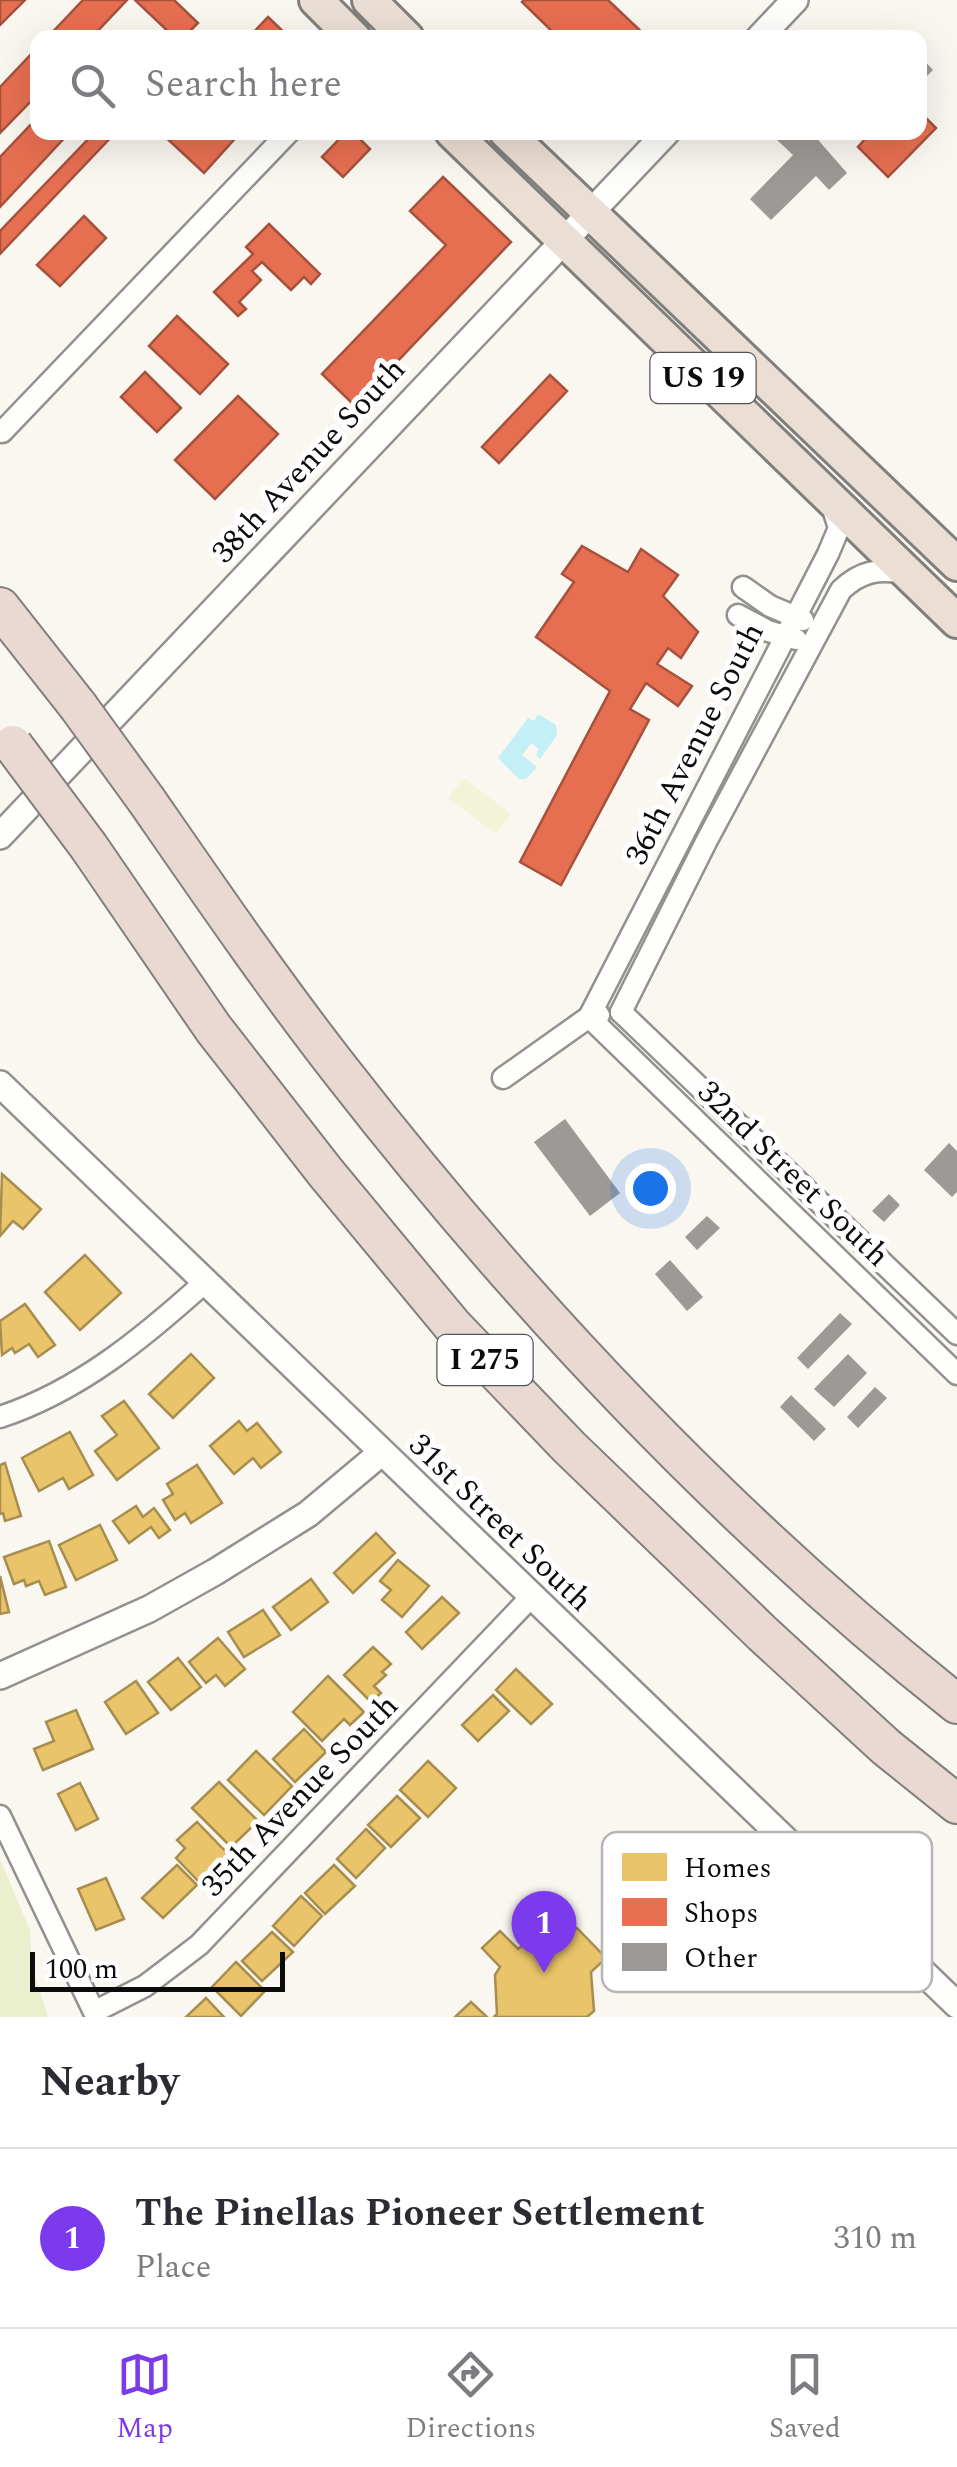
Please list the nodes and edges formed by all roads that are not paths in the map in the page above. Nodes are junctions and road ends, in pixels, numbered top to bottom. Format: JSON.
{"nodes":[{"id":1,"x":316,"y":0,"type":"edge"},
{"id":2,"x":369,"y":0,"type":"edge"},
{"id":3,"x":795,"y":0,"type":"edge"},
{"id":4,"x":346,"y":30,"type":"edge"},
{"id":5,"x":400,"y":30,"type":"edge"},
{"id":6,"x":767,"y":30,"type":"edge"},
{"id":7,"x":282,"y":140,"type":"edge"},
{"id":8,"x":460,"y":140,"type":"edge"},
{"id":9,"x":514,"y":140,"type":"edge"},
{"id":10,"x":659,"y":140,"type":"edge"},
{"id":11,"x":591,"y":212,"type":"junction"},
{"id":12,"x":564,"y":241,"type":"junction"},
{"id":13,"x":702,"y":377,"type":"junction"},
{"id":14,"x":2,"y":432,"type":"dead end"},
{"id":15,"x":828,"y":498,"type":"junction"},
{"id":16,"x":888,"y":498,"type":"junction"},
{"id":17,"x":864,"y":533,"type":"junction"},
{"id":18,"x":957,"y":564,"type":"edge"},
{"id":19,"x":906,"y":573,"type":"junction"},
{"id":20,"x":743,"y":586,"type":"dead end"},
{"id":21,"x":957,"y":589,"type":"edge"},
{"id":22,"x":0,"y":606,"type":"edge"},
{"id":23,"x":738,"y":615,"type":"dead end"},
{"id":24,"x":957,"y":621,"type":"edge"},
{"id":25,"x":789,"y":626,"type":"junction"},
{"id":26,"x":814,"y":635,"type":"junction"},
{"id":27,"x":7,"y":737,"type":"edge"},
{"id":28,"x":0,"y":836,"type":"edge"},
{"id":29,"x":621,"y":1012,"type":"junction"},
{"id":30,"x":588,"y":1017,"type":"junction"},
{"id":31,"x":503,"y":1078,"type":"dead end"},
{"id":32,"x":3,"y":1092,"type":"edge"},
{"id":33,"x":204,"y":1283,"type":"junction"},
{"id":34,"x":957,"y":1334,"type":"edge"},
{"id":35,"x":957,"y":1374,"type":"edge"},
{"id":36,"x":0,"y":1418,"type":"edge"},
{"id":37,"x":380,"y":1452,"type":"junction"},
{"id":38,"x":530,"y":1598,"type":"junction"},
{"id":39,"x":0,"y":1676,"type":"edge"},
{"id":40,"x":957,"y":1704,"type":"edge"},
{"id":41,"x":957,"y":1804,"type":"edge"},
{"id":42,"x":0,"y":1816,"type":"edge"},
{"id":43,"x":775,"y":1832,"type":"edge"},
{"id":44,"x":932,"y":1981,"type":"edge"},
{"id":45,"x":957,"y":2005,"type":"edge"}],
"edges":[{"from":1,"to":4,"type":"highway"},
{"from":2,"to":5,"type":"highway"},
{"from":3,"to":6,"type":"street"},
{"from":7,"to":14,"type":"street"},
{"from":8,"to":12,"type":"highway","number":"US 19"},
{"from":9,"to":11,"type":"highway","number":"US 19"},
{"from":10,"to":11,"type":"street","name":"38th Avenue South"},
{"from":11,"to":12,"type":"street","name":"38th Avenue South"},
{"from":11,"to":16,"type":"highway","number":"US 19"},
{"from":12,"to":13,"type":"highway","number":"US 19"},
{"from":12,"to":28,"type":"street","name":"38th Avenue South"},
{"from":13,"to":15,"type":"highway","number":"US 19"},
{"from":13,"to":16,"type":"highway"},
{"from":15,"to":17,"type":"highway","number":"US 19"},
{"from":15,"to":25,"type":"street","name":"36th Avenue South"},
{"from":16,"to":18,"type":"highway","number":"US 19"},
{"from":17,"to":19,"type":"highway","number":"US 19"},
{"from":17,"to":21,"type":"highway"},
{"from":19,"to":24,"type":"highway","number":"US 19"},
{"from":19,"to":26,"type":"street","name":"36th Avenue South"},
{"from":20,"to":25,"type":"street"},
{"from":22,"to":40,"type":"highway","number":"I 275","bridge":true},
{"from":23,"to":25,"type":"street"},
{"from":25,"to":26,"type":"street"},
{"from":25,"to":30,"type":"street","name":"36th Avenue South"},
{"from":26,"to":29,"type":"street","name":"36th Avenue South"},
{"from":27,"to":41,"type":"highway","number":"I 275","bridge":true},
{"from":29,"to":30,"type":"street","name":"36th Avenue South"},
{"from":29,"to":34,"type":"street","name":"32nd Street South"},
{"from":30,"to":31,"type":"street","name":"36th Avenue South"},
{"from":30,"to":35,"type":"street","name":"32nd Street South"},
{"from":32,"to":33,"type":"street","name":"31st Street South"},
{"from":33,"to":36,"type":"street"},
{"from":33,"to":37,"type":"street","name":"31st Street South"},
{"from":37,"to":38,"type":"street","name":"31st Street South"},
{"from":37,"to":39,"type":"street"},
{"from":38,"to":42,"type":"street","name":"35th Avenue South"},
{"from":38,"to":43,"type":"street","name":"31st Street South"},
{"from":44,"to":45,"type":"street","name":"31st Street South"}]}
